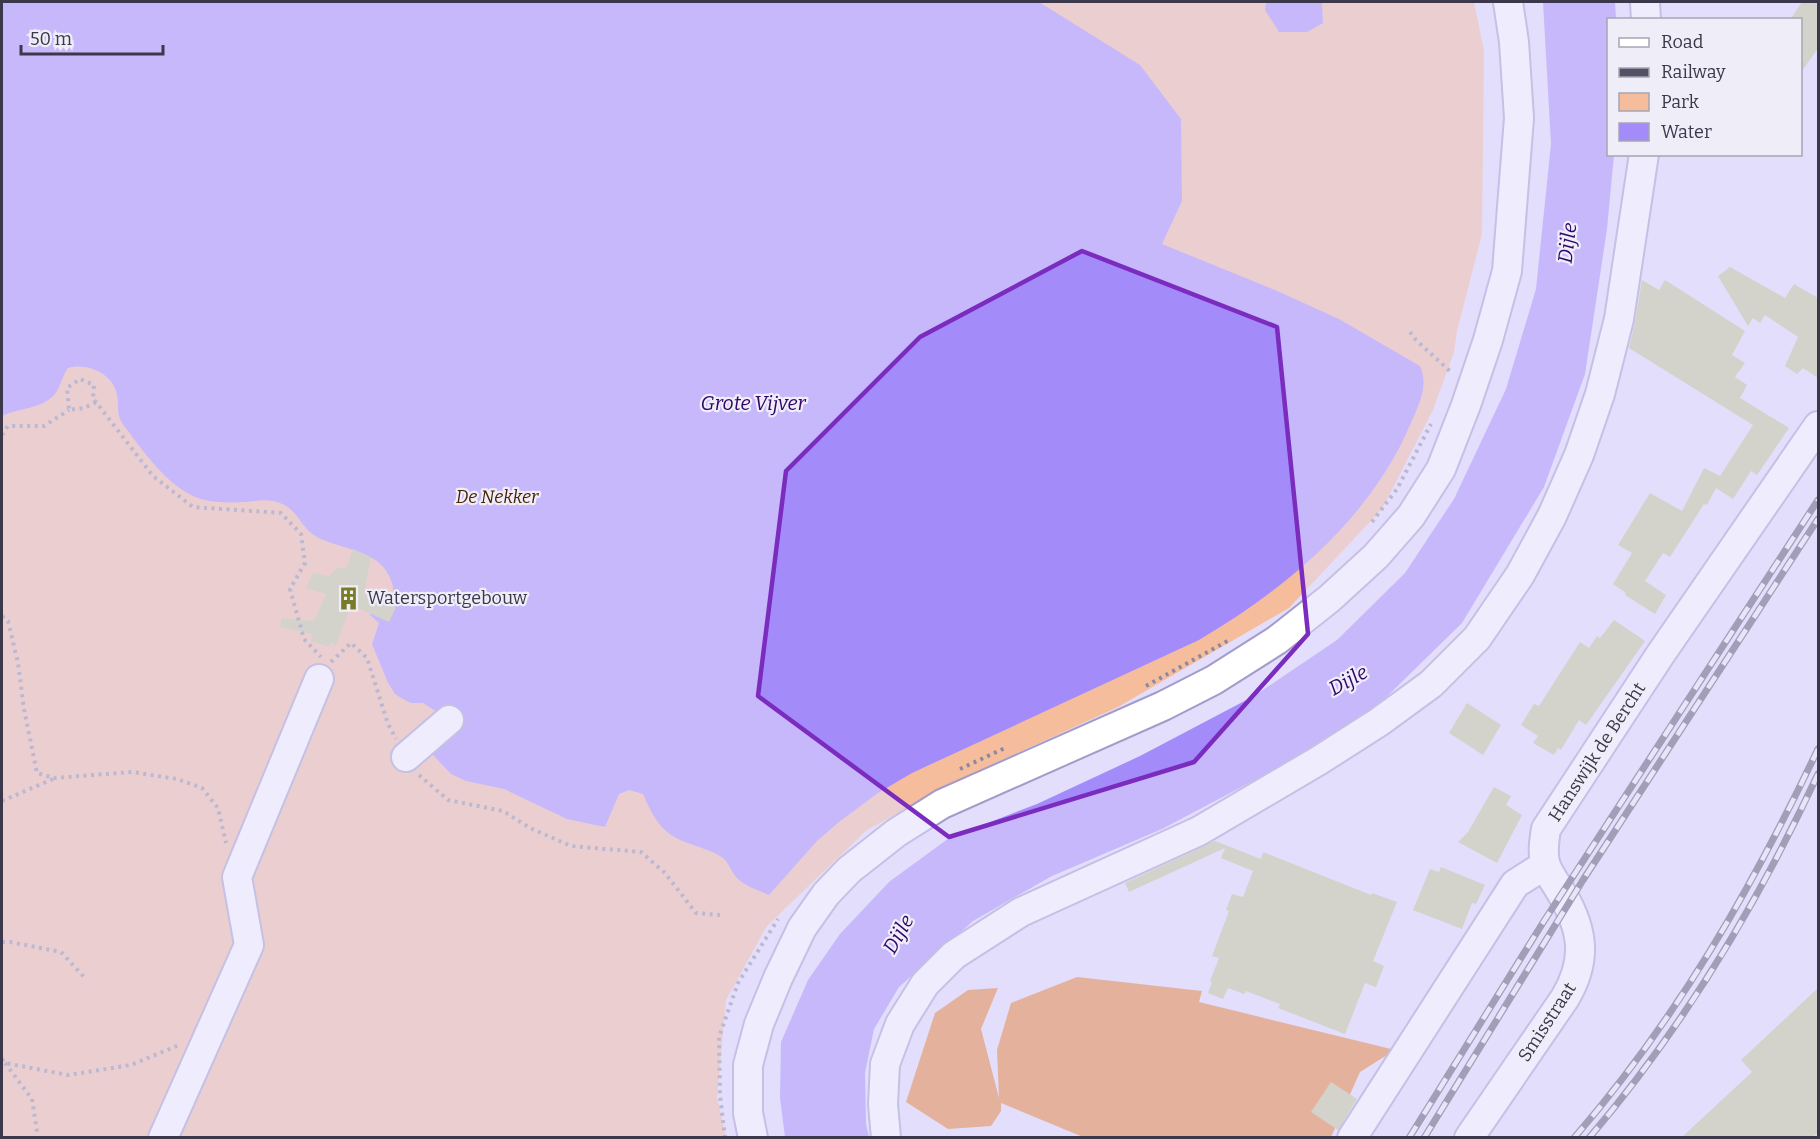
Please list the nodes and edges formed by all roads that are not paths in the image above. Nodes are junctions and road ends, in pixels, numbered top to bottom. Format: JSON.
{"nodes":[{"id":1,"x":1508,"y":2,"type":"edge"},
{"id":2,"x":1645,"y":2,"type":"edge"},
{"id":3,"x":1646,"y":18,"type":"edge"},
{"id":4,"x":1644,"y":156,"type":"edge"},
{"id":5,"x":1818,"y":426,"type":"edge"},
{"id":6,"x":319,"y":679,"type":"dead end"},
{"id":7,"x":449,"y":720,"type":"dead end"},
{"id":8,"x":406,"y":757,"type":"road end"},
{"id":9,"x":1545,"y":865,"type":"junction"},
{"id":10,"x":163,"y":1137,"type":"edge"},
{"id":11,"x":753,"y":1137,"type":"edge"},
{"id":12,"x":886,"y":1137,"type":"edge"},
{"id":13,"x":1352,"y":1137,"type":"edge"},
{"id":14,"x":1469,"y":1137,"type":"edge"}],
"edges":[{"from":1,"to":11,"type":"street"},
{"from":2,"to":3,"type":"street"},
{"from":4,"to":12,"type":"street"},
{"from":5,"to":9,"type":"street","name":"Hanswijk de Bercht"},
{"from":6,"to":10,"type":"street"},
{"from":7,"to":8,"type":"street"},
{"from":9,"to":13,"type":"street"},
{"from":9,"to":14,"type":"street","name":"Smisstraat"}]}
